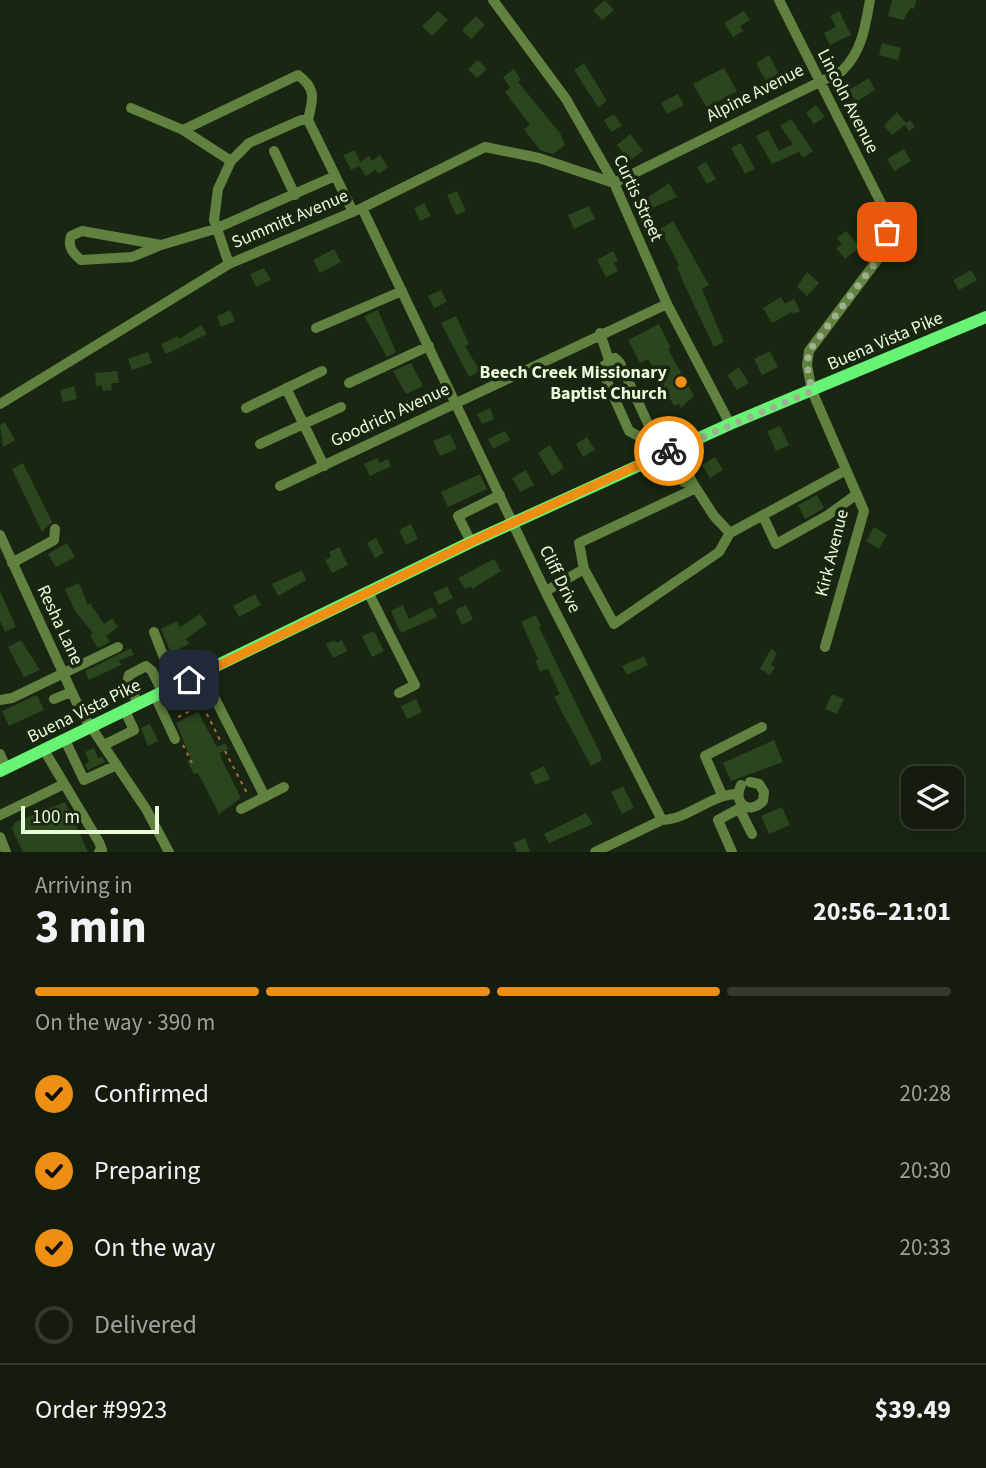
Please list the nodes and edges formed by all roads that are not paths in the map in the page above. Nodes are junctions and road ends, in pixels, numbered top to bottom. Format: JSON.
{"nodes":[{"id":1,"x":493,"y":0,"type":"edge"},
{"id":2,"x":779,"y":0,"type":"edge"},
{"id":3,"x":870,"y":0,"type":"edge"},
{"id":4,"x":817,"y":81,"type":"junction"},
{"id":5,"x":131,"y":108,"type":"dead end"},
{"id":6,"x":308,"y":120,"type":"junction"},
{"id":7,"x":183,"y":130,"type":"junction"},
{"id":8,"x":274,"y":151,"type":"dead end"},
{"id":9,"x":231,"y":161,"type":"junction"},
{"id":10,"x":335,"y":176,"type":"junction"},
{"id":11,"x":614,"y":183,"type":"junction"},
{"id":12,"x":295,"y":195,"type":"junction"},
{"id":13,"x":357,"y":210,"type":"junction"},
{"id":14,"x":888,"y":217,"type":"joint"},
{"id":15,"x":215,"y":229,"type":"junction"},
{"id":16,"x":161,"y":245,"type":"junction"},
{"id":17,"x":229,"y":264,"type":"junction"},
{"id":18,"x":402,"y":291,"type":"junction"},
{"id":19,"x":667,"y":304,"type":"junction"},
{"id":20,"x":986,"y":317,"type":"edge"},
{"id":21,"x":316,"y":328,"type":"dead end"},
{"id":22,"x":600,"y":333,"type":"junction"},
{"id":23,"x":429,"y":346,"type":"junction"},
{"id":24,"x":609,"y":360,"type":"junction"},
{"id":25,"x":322,"y":371,"type":"dead end"},
{"id":26,"x":349,"y":383,"type":"dead end"},
{"id":27,"x":286,"y":388,"type":"junction"},
{"id":28,"x":812,"y":391,"type":"junction"},
{"id":29,"x":456,"y":403,"type":"junction"},
{"id":30,"x":0,"y":404,"type":"edge"},
{"id":31,"x":341,"y":407,"type":"dead end"},
{"id":32,"x":246,"y":408,"type":"dead end"},
{"id":33,"x":303,"y":424,"type":"junction"},
{"id":34,"x":730,"y":424,"type":"junction"},
{"id":35,"x":642,"y":438,"type":"junction"},
{"id":36,"x":260,"y":444,"type":"dead end"},
{"id":37,"x":675,"y":449,"type":"junction"},
{"id":38,"x":657,"y":457,"type":"junction"},
{"id":39,"x":324,"y":466,"type":"junction"},
{"id":40,"x":846,"y":470,"type":"junction"},
{"id":41,"x":280,"y":486,"type":"dead end"},
{"id":42,"x":695,"y":487,"type":"junction"},
{"id":43,"x":857,"y":494,"type":"junction"},
{"id":44,"x":500,"y":495,"type":"junction"},
{"id":45,"x":763,"y":516,"type":"junction"},
{"id":46,"x":514,"y":523,"type":"junction"},
{"id":47,"x":55,"y":530,"type":"dead end"},
{"id":48,"x":730,"y":533,"type":"junction"},
{"id":49,"x":0,"y":535,"type":"edge"},
{"id":50,"x":471,"y":542,"type":"junction"},
{"id":51,"x":12,"y":563,"type":"junction"},
{"id":52,"x":584,"y":569,"type":"junction"},
{"id":53,"x":546,"y":591,"type":"junction"},
{"id":54,"x":368,"y":592,"type":"junction"},
{"id":55,"x":154,"y":632,"type":"dead end"},
{"id":56,"x":118,"y":647,"type":"dead end"},
{"id":57,"x":825,"y":648,"type":"dead end"},
{"id":58,"x":202,"y":673,"type":"junction"},
{"id":59,"x":64,"y":674,"type":"junction"},
{"id":60,"x":175,"y":686,"type":"junction"},
{"id":61,"x":71,"y":692,"type":"junction"},
{"id":62,"x":399,"y":693,"type":"dead end"},
{"id":63,"x":159,"y":695,"type":"junction"},
{"id":64,"x":54,"y":699,"type":"dead end"},
{"id":65,"x":0,"y":700,"type":"edge"},
{"id":66,"x":138,"y":705,"type":"junction"},
{"id":67,"x":125,"y":711,"type":"junction"},
{"id":68,"x":762,"y":727,"type":"dead end"},
{"id":69,"x":90,"y":729,"type":"junction"},
{"id":70,"x":65,"y":740,"type":"junction"},
{"id":71,"x":179,"y":741,"type":"road end"},
{"id":72,"x":104,"y":745,"type":"junction"},
{"id":73,"x":44,"y":750,"type":"junction"},
{"id":74,"x":0,"y":754,"type":"edge"},
{"id":75,"x":117,"y":765,"type":"junction"},
{"id":76,"x":3,"y":770,"type":"edge"},
{"id":77,"x":64,"y":784,"type":"junction"},
{"id":78,"x":284,"y":787,"type":"dead end"},
{"id":79,"x":743,"y":787,"type":"junction"},
{"id":80,"x":722,"y":795,"type":"junction"},
{"id":81,"x":265,"y":797,"type":"junction"},
{"id":82,"x":741,"y":807,"type":"junction"},
{"id":83,"x":241,"y":809,"type":"dead end"},
{"id":84,"x":0,"y":815,"type":"edge"},
{"id":85,"x":662,"y":820,"type":"junction"},
{"id":86,"x":752,"y":834,"type":"dead end"},
{"id":87,"x":0,"y":837,"type":"edge"},
{"id":88,"x":6,"y":852,"type":"edge"},
{"id":89,"x":99,"y":852,"type":"edge"},
{"id":90,"x":169,"y":852,"type":"edge"},
{"id":91,"x":595,"y":852,"type":"edge"},
{"id":92,"x":732,"y":852,"type":"edge"}],
"edges":[{"from":1,"to":11,"type":"street","name":"Curtis Street"},
{"from":2,"to":4,"type":"street","name":"Lincoln Avenue"},
{"from":3,"to":4,"type":"street","name":"Alpine Avenue"},
{"from":4,"to":11,"type":"street","name":"Alpine Avenue"},
{"from":4,"to":14,"type":"street","name":"Lincoln Avenue"},
{"from":5,"to":7,"type":"street"},
{"from":6,"to":7,"type":"street"},
{"from":6,"to":9,"type":"street"},
{"from":6,"to":10,"type":"street","name":"Cliff Drive"},
{"from":7,"to":9,"type":"street"},
{"from":8,"to":12,"type":"street"},
{"from":9,"to":15,"type":"street"},
{"from":10,"to":12,"type":"street"},
{"from":10,"to":13,"type":"street","name":"Cliff Drive"},
{"from":11,"to":13,"type":"street","name":"Summitt Avenue"},
{"from":11,"to":19,"type":"street","name":"Curtis Street"},
{"from":12,"to":15,"type":"street"},
{"from":13,"to":17,"type":"street","name":"Summitt Avenue"},
{"from":13,"to":18,"type":"street","name":"Cliff Drive"},
{"from":14,"to":28,"type":"street","name":"Kirk Avenue"},
{"from":15,"to":16,"type":"street"},
{"from":15,"to":17,"type":"street"},
{"from":16,"to":16,"type":"street"},
{"from":17,"to":30,"type":"street","name":"Summitt Avenue"},
{"from":18,"to":21,"type":"street"},
{"from":18,"to":23,"type":"street","name":"Cliff Drive"},
{"from":19,"to":22,"type":"street","name":"Goodrich Avenue"},
{"from":19,"to":34,"type":"street","name":"Curtis Street"},
{"from":20,"to":28,"type":"main road","name":"Buena Vista Pike"},
{"from":22,"to":24,"type":"street"},
{"from":22,"to":29,"type":"street","name":"Goodrich Avenue"},
{"from":23,"to":26,"type":"street"},
{"from":23,"to":29,"type":"street","name":"Cliff Drive"},
{"from":24,"to":35,"type":"street"},
{"from":24,"to":35,"type":"street"},
{"from":25,"to":27,"type":"street"},
{"from":27,"to":32,"type":"street"},
{"from":27,"to":33,"type":"street"},
{"from":28,"to":34,"type":"main road","name":"Buena Vista Pike"},
{"from":28,"to":40,"type":"street","name":"Kirk Avenue"},
{"from":29,"to":39,"type":"street","name":"Goodrich Avenue"},
{"from":29,"to":44,"type":"street","name":"Cliff Drive"},
{"from":31,"to":33,"type":"street"},
{"from":33,"to":36,"type":"street"},
{"from":33,"to":39,"type":"street"},
{"from":34,"to":37,"type":"main road","name":"Buena Vista Pike"},
{"from":35,"to":38,"type":"street"},
{"from":37,"to":38,"type":"main road","name":"Buena Vista Pike"},
{"from":37,"to":42,"type":"street"},
{"from":38,"to":42,"type":"street"},
{"from":38,"to":46,"type":"main road","name":"Buena Vista Pike"},
{"from":39,"to":41,"type":"street","name":"Goodrich Avenue"},
{"from":40,"to":43,"type":"street","name":"Kirk Avenue"},
{"from":40,"to":45,"type":"street"},
{"from":42,"to":48,"type":"street"},
{"from":42,"to":52,"type":"street"},
{"from":43,"to":45,"type":"street"},
{"from":43,"to":57,"type":"street","name":"Kirk Avenue"},
{"from":44,"to":46,"type":"street","name":"Cliff Drive"},
{"from":44,"to":50,"type":"street"},
{"from":45,"to":48,"type":"street"},
{"from":46,"to":50,"type":"main road","name":"Buena Vista Pike"},
{"from":46,"to":53,"type":"street","name":"Cliff Drive"},
{"from":47,"to":51,"type":"street"},
{"from":48,"to":52,"type":"street"},
{"from":49,"to":51,"type":"street","name":"Resha Lane"},
{"from":50,"to":54,"type":"main road","name":"Buena Vista Pike"},
{"from":51,"to":59,"type":"street","name":"Resha Lane"},
{"from":52,"to":53,"type":"street"},
{"from":53,"to":85,"type":"street","name":"Cliff Drive"},
{"from":54,"to":58,"type":"main road","name":"Buena Vista Pike"},
{"from":54,"to":62,"type":"street"},
{"from":55,"to":60,"type":"street"},
{"from":56,"to":59,"type":"street"},
{"from":58,"to":60,"type":"main road","name":"Buena Vista Pike"},
{"from":58,"to":81,"type":"street"},
{"from":59,"to":61,"type":"street","name":"Resha Lane"},
{"from":59,"to":65,"type":"street"},
{"from":60,"to":63,"type":"main road","name":"Buena Vista Pike"},
{"from":61,"to":64,"type":"street"},
{"from":61,"to":69,"type":"street","name":"Resha Lane"},
{"from":63,"to":66,"type":"main road","name":"Buena Vista Pike"},
{"from":63,"to":66,"type":"street"},
{"from":63,"to":71,"type":"street"},
{"from":66,"to":67,"type":"main road","name":"Buena Vista Pike"},
{"from":67,"to":69,"type":"main road","name":"Buena Vista Pike"},
{"from":67,"to":72,"type":"street"},
{"from":68,"to":80,"type":"street"},
{"from":69,"to":70,"type":"main road","name":"Buena Vista Pike"},
{"from":69,"to":72,"type":"street","name":"Resha Lane"},
{"from":70,"to":73,"type":"main road","name":"Buena Vista Pike"},
{"from":70,"to":75,"type":"street"},
{"from":72,"to":75,"type":"street","name":"Resha Lane"},
{"from":73,"to":76,"type":"main road","name":"Buena Vista Pike"},
{"from":73,"to":77,"type":"street"},
{"from":74,"to":76,"type":"street"},
{"from":75,"to":90,"type":"street","name":"Resha Lane"},
{"from":77,"to":84,"type":"street"},
{"from":77,"to":89,"type":"street"},
{"from":78,"to":81,"type":"street"},
{"from":79,"to":80,"type":"street"},
{"from":79,"to":82,"type":"street"},
{"from":79,"to":82,"type":"street"},
{"from":80,"to":85,"type":"street"},
{"from":81,"to":83,"type":"street"},
{"from":82,"to":86,"type":"street"},
{"from":82,"to":92,"type":"street"},
{"from":85,"to":91,"type":"street"},
{"from":87,"to":88,"type":"street"}]}
